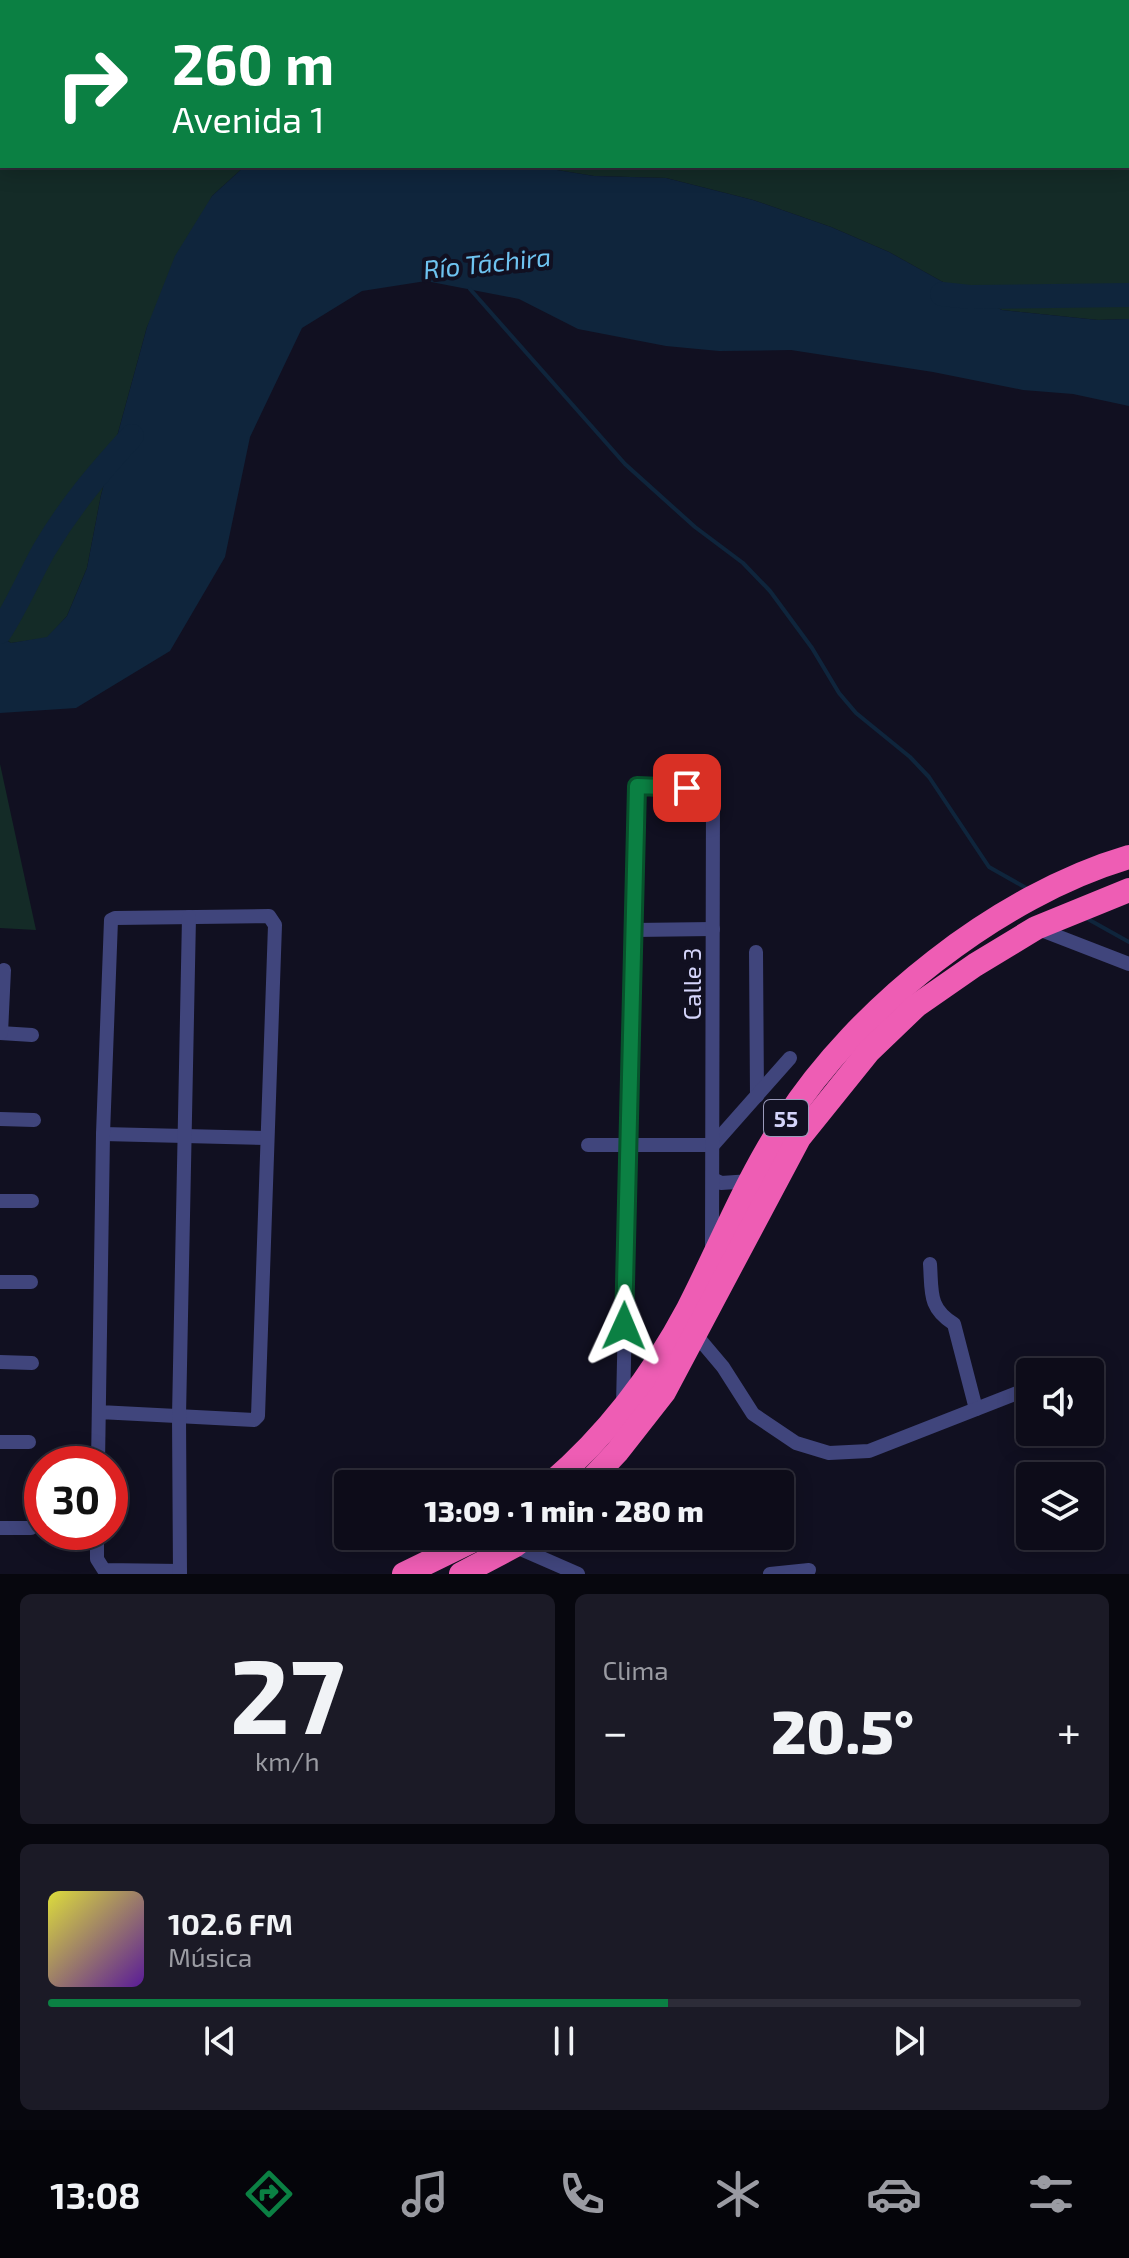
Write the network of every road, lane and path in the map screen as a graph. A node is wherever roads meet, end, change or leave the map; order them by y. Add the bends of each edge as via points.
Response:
1 (1129, 857) edge
2 (1129, 890) edge
3 (189, 917) junction
4 (1036, 928) junction
5 (713, 929) junction
6 (634, 930) junction
7 (756, 952) dead end
8 (1129, 964) edge
9 (4, 970) dead end
10 (1, 1033) edge
11 (32, 1035) dead end
12 (790, 1058) dead end
13 (757, 1096) junction
14 (0, 1119) edge
15 (34, 1120) dead end
16 (103, 1134) junction
17 (186, 1135) junction
18 (267, 1138) junction
19 (588, 1145) dead end
20 (627, 1145) junction
21 (713, 1145) junction
22 (713, 1179) junction
23 (751, 1181) junction
24 (0, 1201) edge
25 (32, 1201) dead end
26 (713, 1256) junction
27 (930, 1264) dead end
28 (0, 1282) edge
29 (31, 1282) dead end
30 (696, 1335) junction
31 (624, 1356) junction
32 (0, 1362) edge
33 (655, 1362) junction
34 (32, 1363) dead end
35 (1016, 1393) edge
36 (976, 1409) junction
37 (623, 1411) junction
38 (99, 1412) junction
39 (179, 1416) junction
40 (0, 1442) edge
41 (29, 1442) dead end
42 (98, 1446) edge
43 (566, 1470) edge
44 (600, 1470) edge
45 (0, 1528) edge
46 (24, 1528) edge
47 (97, 1550) edge
48 (453, 1550) edge
49 (505, 1550) edge
50 (537, 1550) edge
51 (809, 1570) dead end
52 (180, 1573) edge
53 (404, 1574) edge
54 (461, 1574) edge
55 (578, 1574) edge
56 (770, 1574) edge

1 - 23 highway, 55 via 1070,878 1023,903 912,979 824,1067
2 - 4 highway, 55
3 - 16 street via 111,920
3 - 17 street
3 - 18 street via 269,916 275,925
4 - 8 street
4 - 30 highway, 55 via 916,1006 838,1087 799,1138
5 - 6 street
5 - 6 street, Calle 3 via 713,789 637,786
5 - 21 street, Calle 3
6 - 20 street
7 - 13 street
9 - 10 street
10 - 11 street
12 - 13 street
13 - 21 street
14 - 15 street
16 - 17 street
16 - 38 street
17 - 18 street
17 - 39 street
18 - 39 street via 258,1416
19 - 20 street
20 - 21 street
20 - 31 street
21 - 22 street, Calle 3
22 - 23 street
22 - 26 street, Calle 3
23 - 26 highway, 55
24 - 25 street
26 - 33 highway, 55
27 - 36 street via 934,1307 954,1324
28 - 29 street
30 - 36 street via 753,1414 796,1443 829,1453 869,1451
30 - 44 highway, 55 via 664,1392
31 - 33 street
31 - 37 street
32 - 34 street
33 - 37 highway, 55
35 - 36 street
37 - 43 highway, 55
38 - 39 street
38 - 42 street
39 - 52 street
40 - 41 street
45 - 46 street
47 - 52 street via 104,1570
48 - 53 highway
49 - 54 highway
50 - 55 street
51 - 56 street

